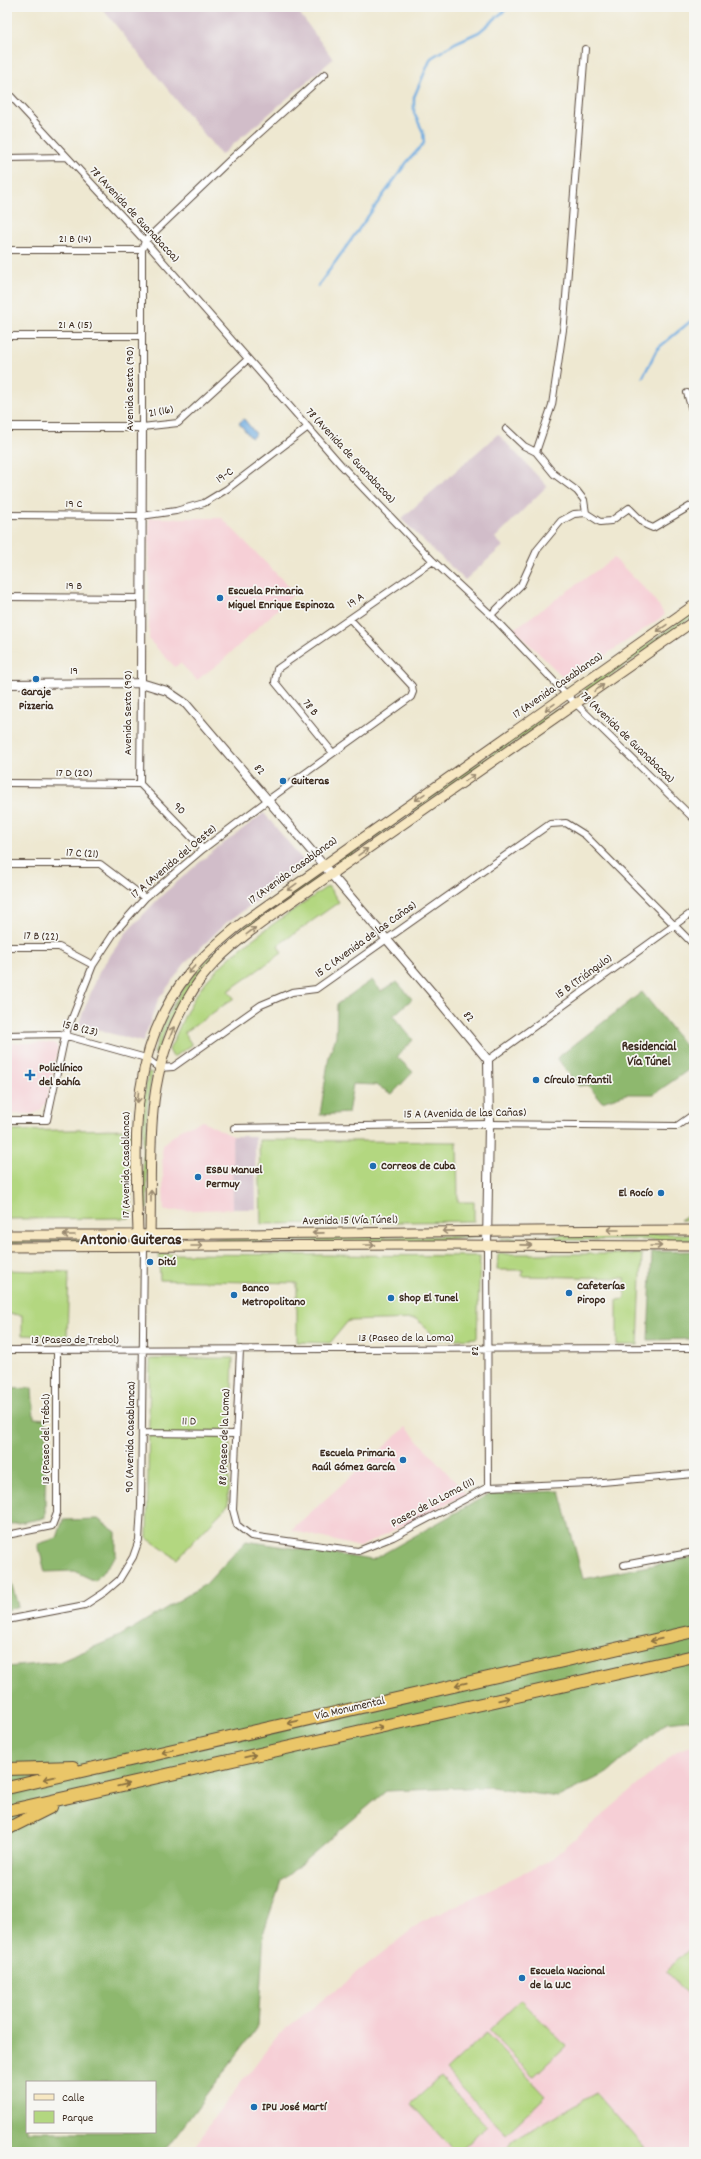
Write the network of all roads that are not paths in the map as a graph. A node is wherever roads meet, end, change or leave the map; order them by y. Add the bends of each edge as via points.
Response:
1 (585, 49) dead end
2 (325, 74) dead end
3 (7, 92) edge
4 (66, 157) junction
5 (7, 158) edge
6 (145, 241) junction
7 (7, 250) edge
8 (142, 250) junction
9 (7, 336) edge
10 (142, 336) junction
11 (248, 360) junction
12 (687, 393) dead end
13 (694, 416) edge
14 (7, 427) edge
15 (142, 427) junction
16 (308, 427) junction
17 (506, 429) dead end
18 (536, 452) junction
19 (694, 504) edge
20 (586, 513) junction
21 (7, 514) edge
22 (141, 516) junction
23 (433, 561) junction
24 (7, 597) edge
25 (141, 598) junction
26 (694, 606) edge
27 (491, 615) junction
28 (350, 619) junction
29 (694, 621) edge
30 (275, 675) joint
31 (141, 683) junction
32 (7, 684) edge
33 (567, 695) junction
34 (576, 704) junction
35 (333, 753) junction
36 (7, 783) edge
37 (140, 784) junction
38 (268, 800) junction
39 (694, 819) edge
40 (203, 849) junction
41 (7, 864) edge
42 (323, 864) junction
43 (331, 875) junction
44 (145, 898) junction
45 (694, 911) edge
46 (674, 925) junction
47 (386, 939) junction
48 (694, 945) edge
49 (7, 947) edge
50 (93, 965) junction
51 (7, 1035) edge
52 (65, 1036) junction
53 (146, 1058) junction
54 (488, 1060) junction
55 (159, 1068) junction
56 (694, 1114) edge
57 (7, 1120) edge
58 (489, 1124) junction
59 (234, 1128) dead end
60 (487, 1230) junction
61 (694, 1230) edge
62 (7, 1235) edge
63 (138, 1235) junction
64 (150, 1235) junction
65 (487, 1244) junction
66 (144, 1246) junction
67 (694, 1246) edge
68 (7, 1247) edge
69 (487, 1348) junction
70 (694, 1348) edge
71 (240, 1349) junction
72 (7, 1350) edge
73 (57, 1350) junction
74 (142, 1351) junction
75 (143, 1432) junction
76 (235, 1434) junction
77 (694, 1474) edge
78 (488, 1487) junction
79 (237, 1525) joint
80 (7, 1535) edge
81 (694, 1552) edge
82 (624, 1566) dead end
83 (7, 1620) edge
84 (694, 1631) edge
85 (694, 1656) edge
86 (114, 1763) junction
87 (7, 1769) edge
88 (7, 1788) edge
89 (85, 1793) junction
90 (7, 1811) edge
91 (7, 1829) edge

1 - 18 street via 564,323 552,406
2 - 6 street, Avenida Sexta (90) via 231,158
3 - 4 street, 78 (Avenida de Guanabacoa)
4 - 5 street
4 - 6 street, 78 (Avenida de Guanabacoa)
6 - 8 street, Avenida Sexta (90)
6 - 11 street, 78 (Avenida de Guanabacoa)
7 - 8 street, 21 B (14)
8 - 10 street, Avenida Sexta (90)
9 - 10 street, 21 A (15)
10 - 15 street, Avenida Sexta (90)
11 - 15 street, 21 (16) via 178,423
11 - 16 street, 78 (Avenida de Guanabacoa)
12 - 13 street
14 - 15 street, 21 (16)
15 - 22 street, Avenida Sexta (90)
16 - 22 street, 19-C via 227,489 204,503 176,511
16 - 23 street, 78 (Avenida de Guanabacoa)
17 - 18 street via 524,446
18 - 20 street via 554,474 577,491 584,500
19 - 20 street via 654,528 646,525 629,508 611,521 600,522
20 - 27 street via 574,514 561,521 537,550 521,585
21 - 22 street, 19 C
22 - 25 street, Avenida Sexta (90)
23 - 27 street, 78 (Avenida de Guanabacoa)
23 - 28 street, 19 A
24 - 25 street, 19 B
25 - 31 street, Avenida Sexta (90)
26 -> 33 main road, 17 (Avenida Casablanca)
27 - 33 street, 78 (Avenida de Guanabacoa)
28 - 30 street, 19 A via 277,669
28 - 35 street, 17 A (Avenida del Oeste) via 408,682 413,692
34 -> 29 main road, 17 (Avenida Casablanca)
30 - 35 street, 78 B via 275,682
31 - 32 street, 19
31 - 37 street, Avenida Sexta (90)
31 - 38 street, 82 via 167,691 186,704
33 - 34 street, 78 (Avenida de Guanabacoa)
33 -> 42 main road, 17 (Avenida Casablanca)
34 - 39 street, 78 (Avenida de Guanabacoa)
43 -> 34 main road, 17 (Avenida Casablanca)
35 - 38 street, 17 A (Avenida del Oeste)
36 - 37 street, 17 D (20)
37 - 40 street, 90
38 - 40 street, 17 A (Avenida del Oeste)
38 - 42 street, 82
40 - 44 street, 17 A (Avenida del Oeste)
41 - 44 street, 17 C (21) via 100,864
42 - 43 street, 82
42 -> 53 main road, 17 (Avenida Casablanca) via 213,946 189,973 164,1011
43 - 47 street, 82
55 -> 43 main road, 17 (Avenida Casablanca) via 174,1025 193,989 207,970 250,932
44 - 50 street, 17 A (Avenida del Oeste) via 114,933
45 - 46 street, 15 B (Triángulo)
46 - 47 street, 15 C (Avenida de las Cañas) via 585,836 566,823 550,824
46 - 48 street
46 - 54 street, 15 B (Triángulo)
47 - 54 street, 82
47 - 55 street, 15 C (Avenida de las Cañas) via 316,989 292,992 261,1005 178,1065
49 - 50 street, 17 B (22) via 59,947
50 - 52 street, 17 A (Avenida del Oeste)
51 - 52 street, 15 B (23)
52 - 53 street, 15 B (23)
52 - 57 street, 17 A (Avenida del Oeste) via 47,1120
53 - 55 street
53 -> 63 main road, 17 (Avenida Casablanca) via 138,1093
54 - 58 street, 82
64 -> 55 main road, 17 (Avenida Casablanca) via 152,1118
56 - 58 street, 15 A (Avenida de las Cañas) via 677,1126
58 - 59 street, 15 A (Avenida de las Cañas)
58 - 60 street, 82
61 -> 60 main road, Avenida 15 (Vía Túnel)
60 -> 64 main road, Avenida 15 (Vía Túnel)
60 - 65 street, 82
63 -> 62 main road, Avenida 15 (Vía Túnel)
63 - 64 main road, Avenida 15 (Vía Túnel)
63 - 66 main road, 17 (Avenida Casablanca)
64 - 66 main road, 17 (Avenida Casablanca)
66 -> 65 main road, Avenida 15 (Vía Túnel)
65 -> 67 main road, Avenida 15 (Vía Túnel)
65 - 69 street, 82
66 - 68 main road, Avenida 15 (Vía Túnel)
66 - 74 street, 90 (Avenida Casablanca)
69 - 70 street, 13 (Paseo de la Loma)
69 - 71 street, 13 (Paseo de la Loma)
69 - 78 street, 82
71 - 74 street, 13 (Paseo de la Loma)
71 - 76 street, 88 (Paseo de la Loma)
72 - 73 street, 13 (Paseo de Trebol)
73 - 74 street, 13 (Paseo de Trebol)
73 - 80 street, 13 (Paseo del Trébol) via 57,1508 52,1526
74 - 75 street, 90 (Avenida Casablanca)
75 - 76 street, 11 D
75 - 83 street, 90 (Avenida Casablanca) via 139,1540 119,1580 85,1606
76 - 79 street, 88 (Paseo de la Loma) via 233,1510
77 - 78 street, Paseo de la Loma (11) via 591,1483
78 - 79 street, Paseo de la Loma (11) via 393,1538 358,1551 251,1536
81 - 82 street
84 -> 86 highway, Vía Monumental
89 -> 85 highway, Vía Monumental
86 - 87 highway
86 -> 88 highway, Vía Monumental
89 - 90 highway, Vía Monumental
89 - 91 highway via 37,1812

